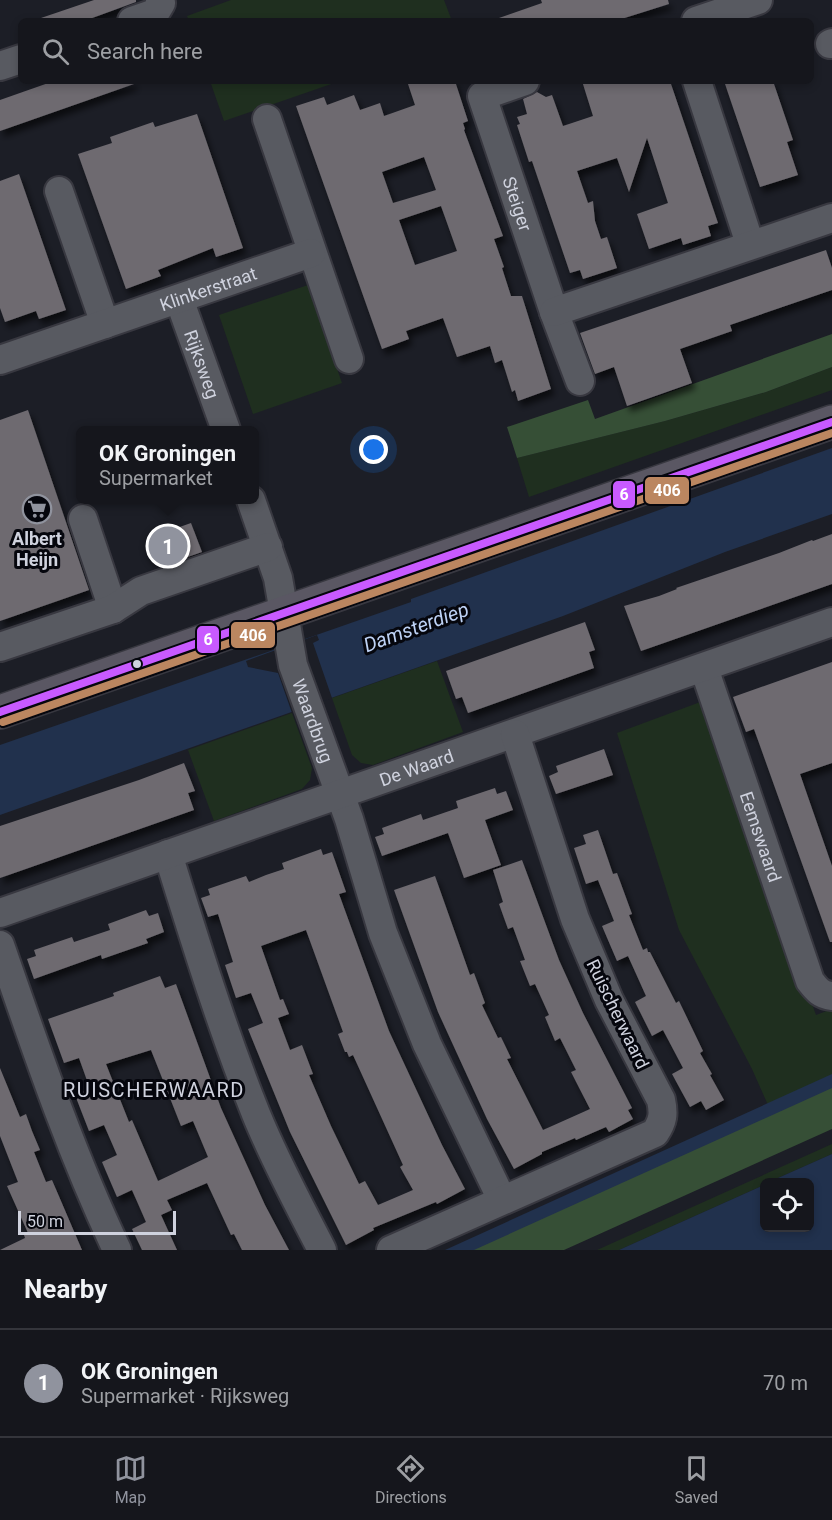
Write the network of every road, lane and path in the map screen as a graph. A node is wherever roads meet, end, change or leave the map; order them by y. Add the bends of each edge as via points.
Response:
1 (160, 0) edge
2 (758, 0) edge
3 (141, 18) edge
4 (705, 18) edge
5 (18, 60) edge
6 (0, 66) edge
7 (506, 84) edge
8 (698, 84) edge
9 (480, 88) edge
10 (267, 120) dead end
11 (59, 191) dead end
12 (832, 218) edge
13 (750, 244) junction
14 (311, 253) junction
15 (179, 299) junction
16 (554, 312) junction
17 (105, 324) junction
18 (349, 359) dead end
19 (0, 360) edge
20 (580, 381) dead end
21 (832, 422) edge
22 (225, 426) edge
23 (252, 504) edge
24 (83, 519) dead end
25 (268, 547) junction
26 (113, 609) junction
27 (284, 611) junction
28 (832, 622) edge
29 (0, 647) edge
30 (704, 668) junction
31 (0, 712) edge
32 (515, 734) junction
33 (339, 794) junction
34 (168, 854) junction
35 (0, 913) edge
36 (0, 945) edge
37 (832, 996) edge
38 (502, 1200) junction
39 (117, 1250) edge
40 (322, 1250) edge
41 (391, 1250) edge

1 - 3 street via 155,13
2 - 4 street
5 - 6 street
7 - 9 street, Steiger
8 - 13 street
9 - 16 street, Steiger
10 - 14 street
11 - 17 street
12 - 13 street
13 - 16 street
14 - 15 street, Klinkerstraat
14 - 18 street
15 - 17 street, Klinkerstraat
15 - 22 street, Rijksweg
16 - 20 street, Steiger
17 - 19 street, Klinkerstraat
21 - 27 main road
23 - 25 street
24 - 26 street
25 - 26 street via 141,591
25 - 27 street, Waardbrug
26 - 29 street
27 - 31 main road
27 - 33 street, Waardbrug via 293,665
28 - 30 street, De Waard
30 - 32 street, De Waard
30 - 37 street, Eemswaard via 810,981 817,990
32 - 33 street, De Waard
32 - 38 street, Ruischerwaard via 575,919 609,1000 664,1112 655,1133
33 - 34 street, De Waard
33 - 38 street via 383,933 427,1044
34 - 35 street, De Waard
34 - 40 street via 222,1027 256,1115
36 - 39 street via 61,1121
38 - 41 street, Ruischerwaard

